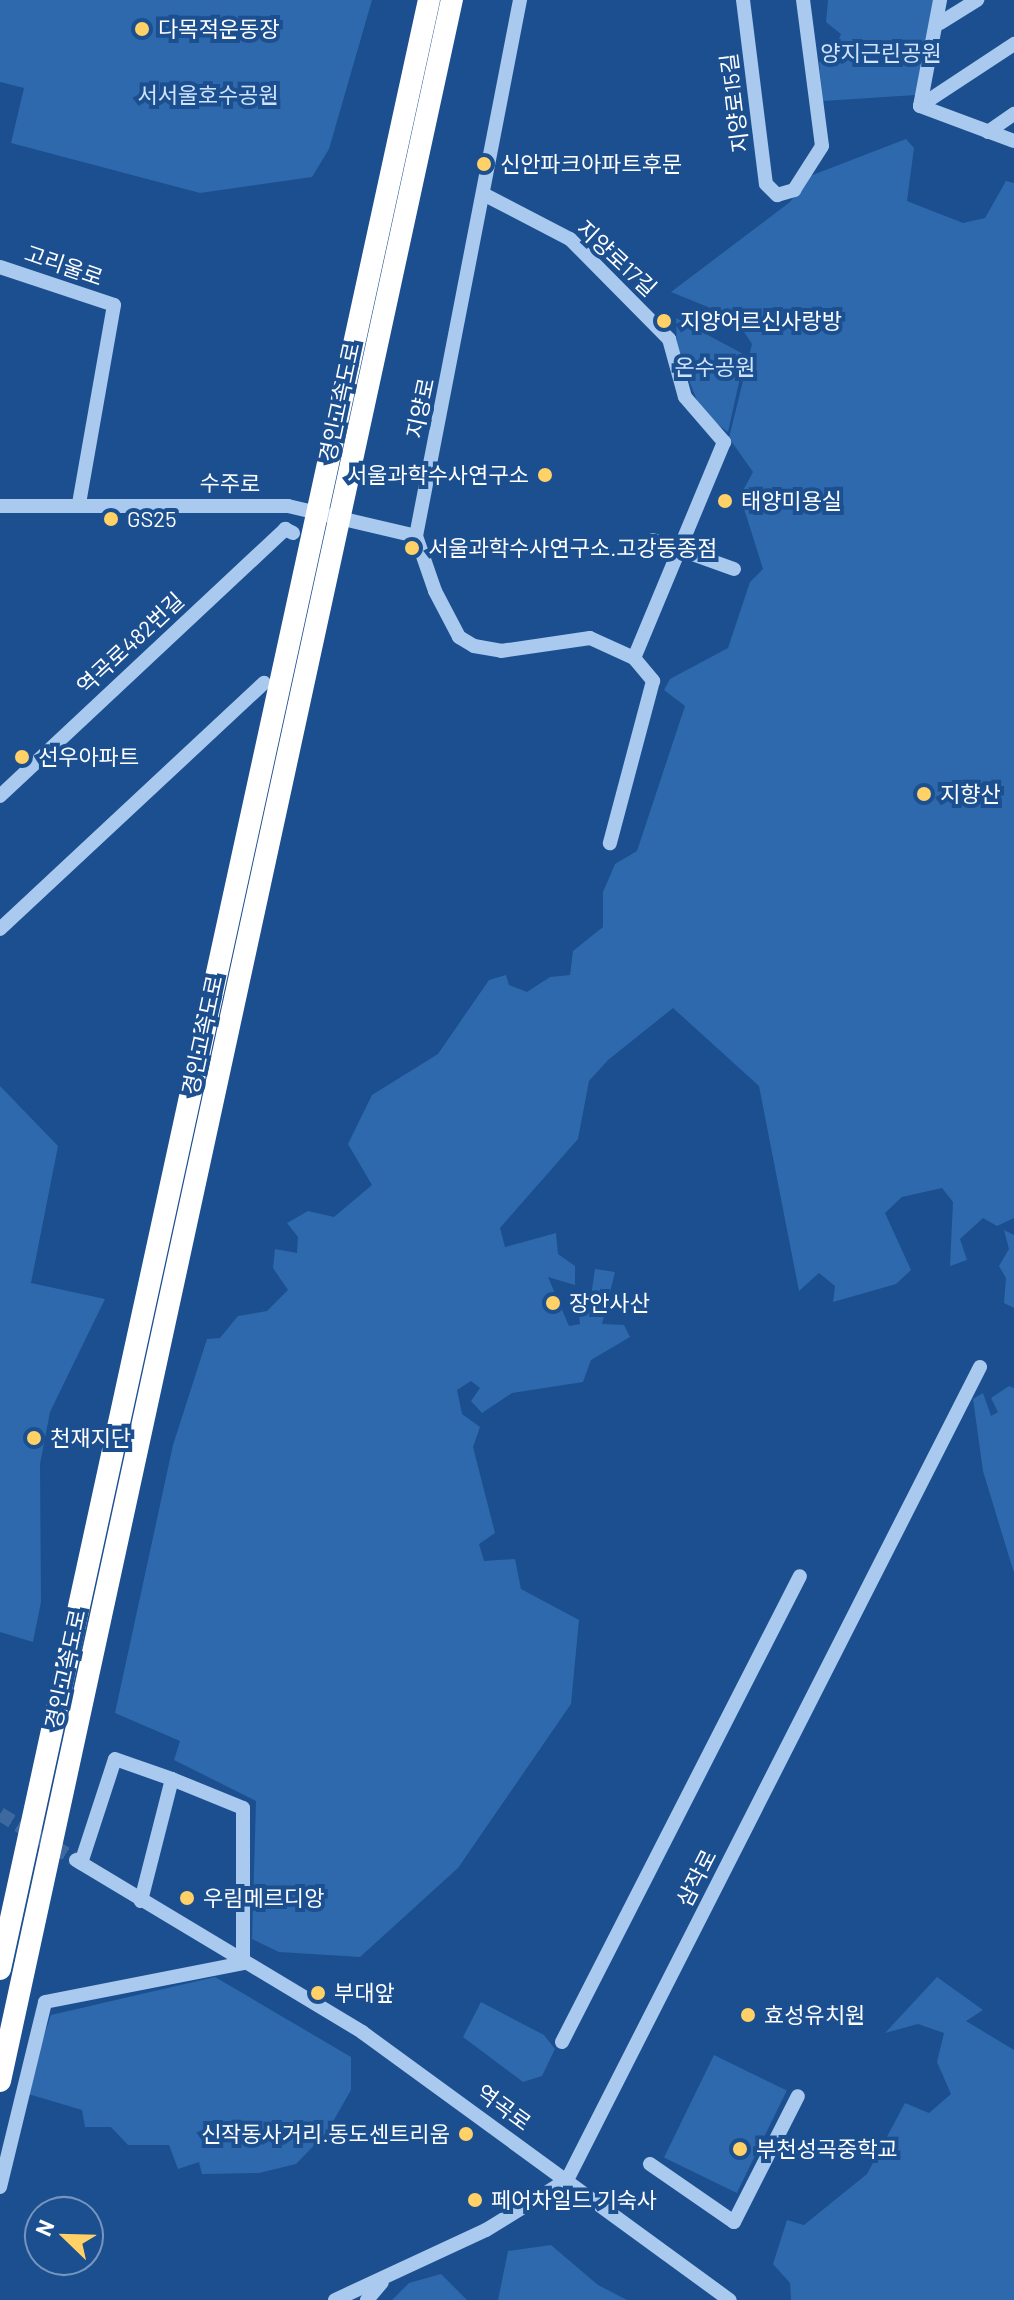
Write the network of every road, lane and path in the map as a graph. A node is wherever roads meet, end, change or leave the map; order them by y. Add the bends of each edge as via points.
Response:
1 (429, 0) edge
2 (452, 0) edge
3 (520, 0) edge
4 (743, 0) edge
5 (803, 0) edge
6 (940, 0) edge
7 (977, 0) edge
8 (940, 23) junction
9 (1014, 44) edge
10 (920, 106) junction
11 (1014, 114) edge
12 (988, 132) junction
13 (1014, 141) edge
14 (485, 195) junction
15 (0, 267) edge
16 (79, 504) junction
17 (0, 506) edge
18 (293, 533) dead end
19 (416, 536) junction
20 (653, 540) dead end
21 (682, 552) junction
22 (734, 569) dead end
23 (634, 658) junction
24 (264, 683) dead end
25 (0, 796) edge
26 (610, 843) dead end
27 (0, 929) edge
28 (980, 1367) dead end
29 (800, 1576) dead end
30 (172, 1779) junction
31 (141, 1901) junction
32 (243, 1963) junction
33 (0, 1969) edge
34 (562, 2042) dead end
35 (0, 2081) edge
36 (798, 2096) dead end
37 (650, 2164) dead end
38 (567, 2180) junction
39 (0, 2187) edge
40 (385, 2278) junction
41 (335, 2300) edge
42 (367, 2300) edge
43 (730, 2300) edge

1 - 33 highway, 경인고속도로
2 - 35 highway, 경인고속도로
3 - 14 street, 지양로
4 - 5 street, 지양로15길 via 766,184 777,195 794,190 822,146
6 - 8 street
7 - 8 street
8 - 10 street
9 - 10 street
10 - 12 street
11 - 12 street
12 - 13 street
14 - 19 street, 지양로
14 - 21 street, 지양로17길 via 570,239 669,339 685,397 725,452
15 - 16 street, 고리울로 via 114,305
16 - 17 street, 수주로
16 - 19 street, 수주로 via 293,507
18 - 25 street, 역곡로482번길 via 285,529
19 - 23 street via 441,603 459,637 474,646 501,651 590,638
20 - 21 street
21 - 22 street
21 - 23 street, 지양로17길
23 - 26 street via 653,681
24 - 27 street
28 - 38 street, 삼작로
29 - 34 street
30 - 31 street
30 - 31 street, 역곡로 via 115,1759 78,1862
30 - 32 street via 243,1808
31 - 32 street, 역곡로
32 - 38 street, 역곡로 via 362,2032
32 - 39 street via 69,1991 45,2002
36 - 37 street via 734,2222
38 - 40 street via 486,2230
38 - 43 street, 역곡로
40 - 41 street
40 - 42 street

